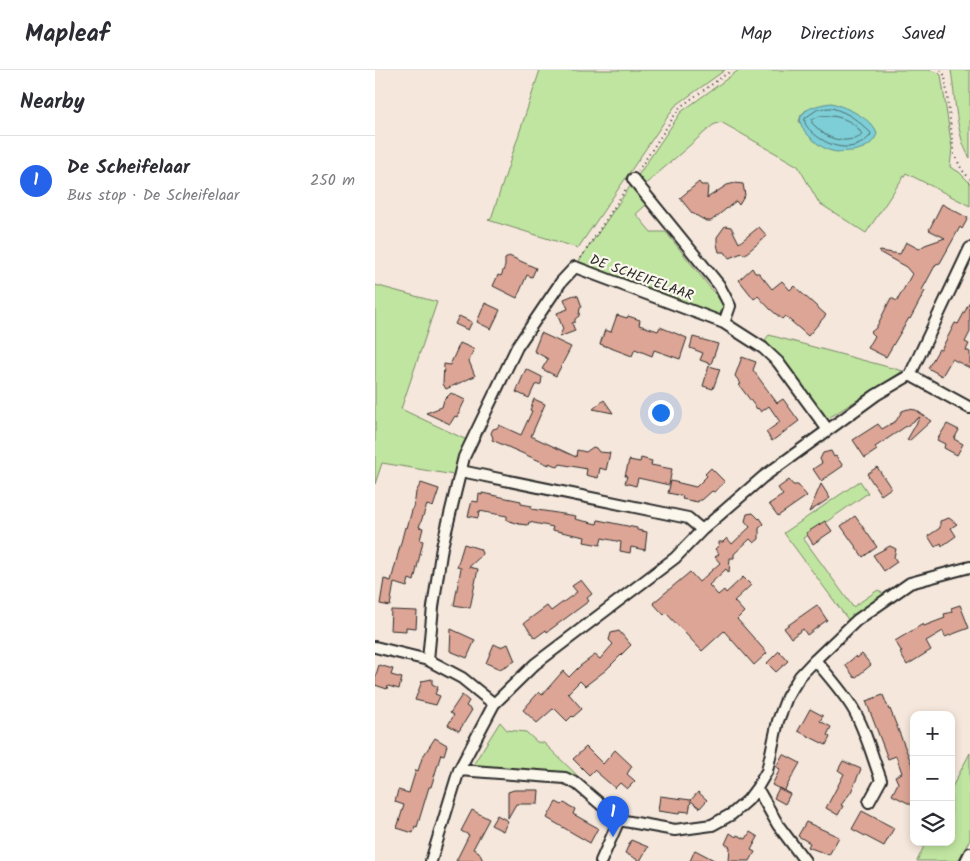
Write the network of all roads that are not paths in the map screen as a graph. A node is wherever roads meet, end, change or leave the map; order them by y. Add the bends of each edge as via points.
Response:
1 (633, 179) road end
2 (970, 248) edge
3 (724, 322) junction
4 (910, 375) junction
5 (970, 408) edge
6 (828, 430) junction
7 (461, 471) junction
8 (702, 530) junction
9 (970, 567) edge
10 (375, 647) edge
11 (428, 660) junction
12 (815, 660) junction
13 (494, 704) junction
14 (459, 770) junction
15 (757, 788) junction
16 (869, 802) dead end
17 (619, 820) junction
18 (970, 853) edge
19 (431, 861) edge
20 (601, 861) edge
21 (805, 861) edge
22 (966, 861) edge

1 - 3 street, DE SCHEIFELAAR via 719,285 730,306
2 - 4 street
3 - 6 street, DE SCHEIFELAAR via 778,362
3 - 7 street, DE SCHEIFELAAR via 575,267 561,282 517,347 464,457
4 - 5 street
4 - 6 street
6 - 8 street via 763,477
7 - 8 street via 688,518
7 - 11 street, DE SCHEIFELAAR via 442,546
8 - 13 street via 675,558 535,664
9 - 12 street via 910,583 857,620
10 - 11 street
11 - 13 street via 462,678
12 - 15 street via 787,697 767,771
12 - 16 street via 841,690 862,730 881,780
13 - 14 street
14 - 17 street via 565,778 577,784
14 - 19 street
15 - 17 street via 732,814 711,825 675,830
15 - 21 street via 778,825
17 - 20 street
18 - 22 street

